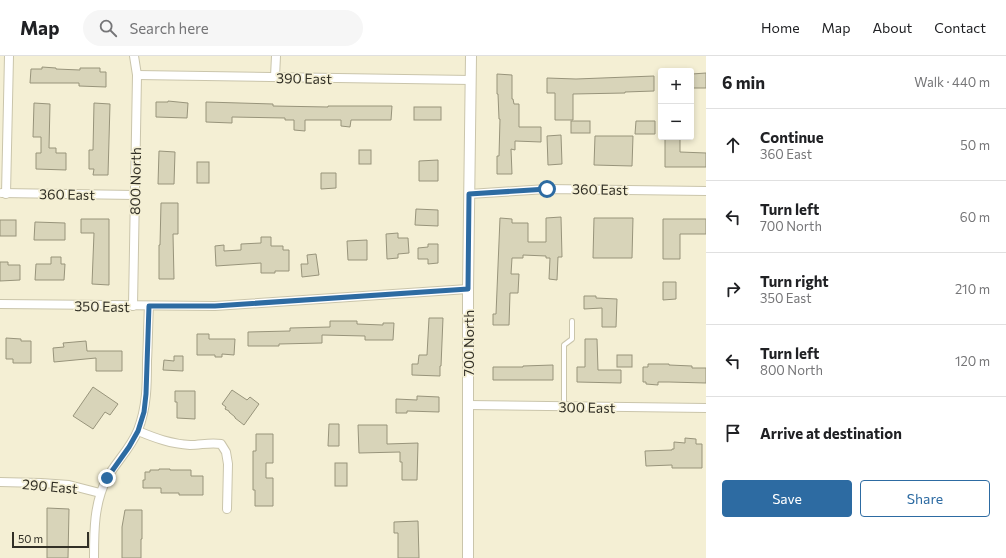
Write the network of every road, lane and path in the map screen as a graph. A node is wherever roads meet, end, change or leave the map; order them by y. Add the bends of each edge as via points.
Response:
1 (9, 56) edge
2 (134, 56) edge
3 (276, 56) edge
4 (471, 56) edge
5 (137, 76) junction
6 (275, 77) junction
7 (471, 80) junction
8 (706, 190) edge
9 (3, 194) edge
10 (469, 194) junction
11 (135, 195) junction
12 (468, 289) junction
13 (0, 304) edge
14 (133, 306) junction
15 (149, 306) junction
16 (572, 321) dead end
17 (468, 405) junction
18 (564, 406) junction
19 (706, 408) edge
20 (138, 431) junction
21 (0, 482) edge
22 (100, 493) junction
23 (227, 509) dead end
24 (94, 558) edge
25 (468, 558) edge

1 - 9 street
2 - 5 street, 800 North
3 - 6 street
4 - 7 street, 700 North
5 - 6 street, 390 East
5 - 11 street, 800 North
6 - 7 street, 390 East
7 - 10 street, 700 North
8 - 10 street, 360 East via 547,189
9 - 11 street, 360 East
10 - 12 street, 700 North
11 - 14 street, 800 North
12 - 15 street, 350 East via 215,306
12 - 17 street, 700 North
13 - 14 street, 350 East
14 - 15 street, 350 East
15 - 20 street via 146,394
16 - 18 lane via 572,339 564,345
17 - 18 street, 300 East
17 - 25 street, 700 North
18 - 19 street, 300 East
20 - 22 street
20 - 23 street via 167,442 192,445 213,442 221,444 226,452 228,464
21 - 22 street, 290 East via 68,485
22 - 24 street via 95,516

